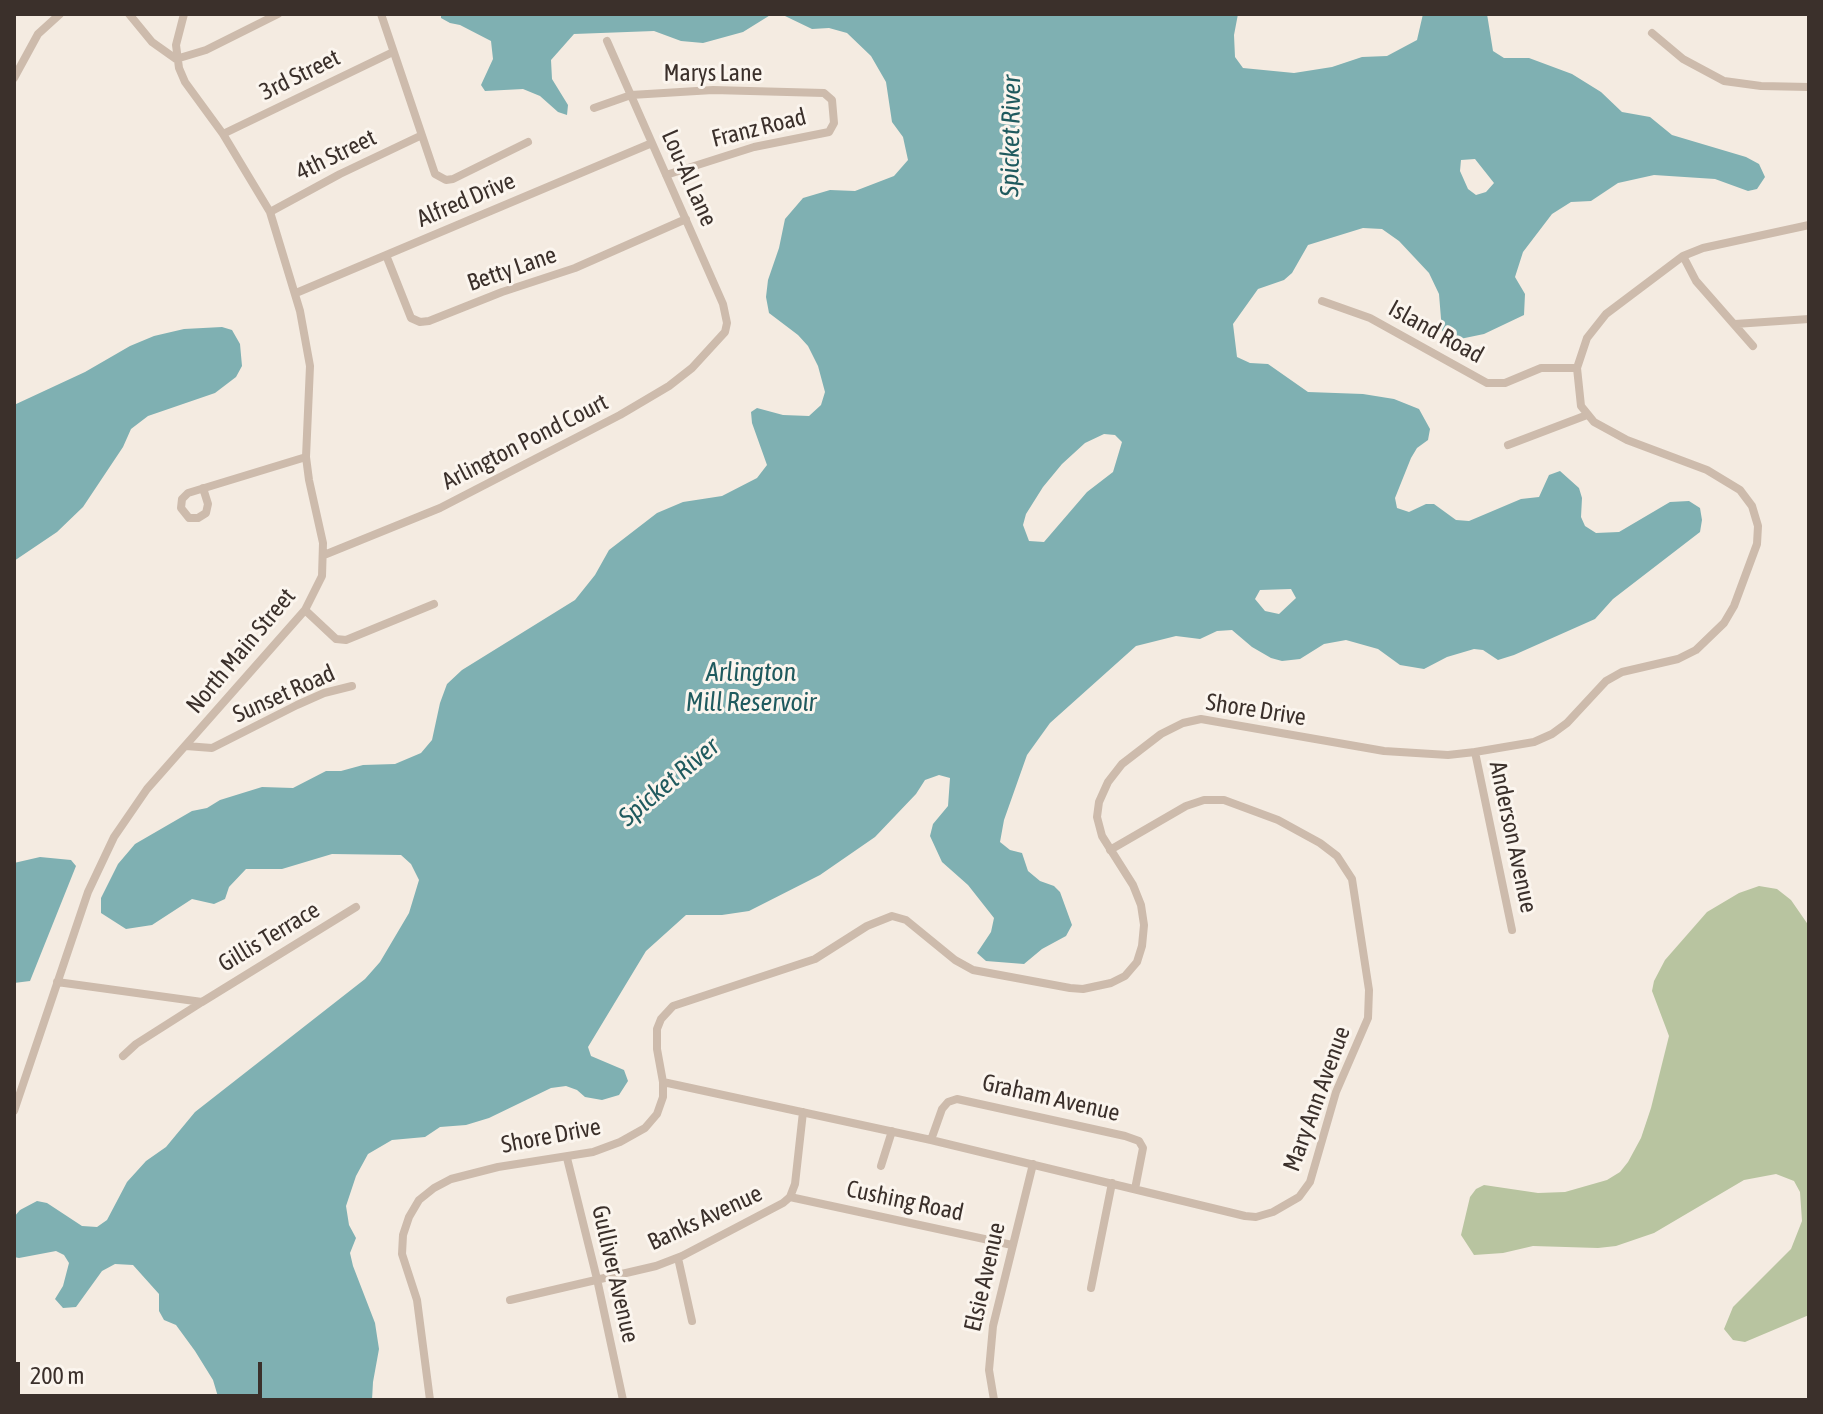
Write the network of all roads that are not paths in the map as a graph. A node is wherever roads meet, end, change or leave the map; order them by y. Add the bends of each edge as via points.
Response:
1 (60, 14) edge
2 (129, 14) edge
3 (184, 14) edge
4 (278, 14) edge
5 (381, 14) edge
6 (1652, 33) dead end
7 (607, 41) dead end
8 (393, 52) junction
9 (176, 59) junction
10 (14, 78) edge
11 (1809, 87) edge
12 (631, 95) junction
13 (832, 100) joint
14 (594, 108) dead end
15 (223, 134) junction
16 (420, 136) junction
17 (528, 142) dead end
18 (652, 143) junction
19 (666, 175) junction
20 (270, 212) junction
21 (686, 219) junction
22 (1809, 225) edge
23 (386, 255) junction
24 (1683, 256) junction
25 (296, 293) junction
26 (1322, 301) dead end
27 (1809, 319) edge
28 (1735, 324) junction
29 (725, 332) joint
30 (1753, 346) dead end
31 (1577, 368) junction
32 (1587, 415) junction
33 (1508, 445) dead end
34 (306, 457) junction
35 (203, 488) dead end
36 (324, 555) junction
37 (434, 604) dead end
38 (305, 610) junction
39 (352, 686) dead end
40 (186, 746) junction
41 (1475, 752) junction
42 (1110, 850) junction
43 (356, 907) dead end
44 (1512, 930) dead end
45 (57, 982) junction
46 (202, 1002) junction
47 (123, 1056) dead end
48 (663, 1082) junction
49 (14, 1111) edge
50 (803, 1112) junction
51 (892, 1131) junction
52 (931, 1140) junction
53 (567, 1158) junction
54 (1033, 1164) junction
55 (881, 1166) dead end
56 (1112, 1183) junction
57 (1135, 1189) junction
58 (790, 1197) junction
59 (1012, 1245) junction
60 (678, 1258) junction
61 (597, 1279) junction
62 (1091, 1288) dead end
63 (510, 1300) dead end
64 (692, 1321) dead end
65 (79, 1400) edge
66 (93, 1400) edge
67 (430, 1400) edge
68 (623, 1400) edge
69 (994, 1400) edge

1 - 10 street via 38,34
2 - 9 street via 152,42
3 - 9 street
4 - 9 street
5 - 8 street
6 - 11 street via 1683,59 1724,81
7 - 12 street, Lou-Al Lane
8 - 15 street, 3rd Street
8 - 16 street
9 - 15 street, North Main Street via 185,82
12 - 13 street, Marys Lane via 713,90 824,93
12 - 14 street, Marys Lane
12 - 18 street, Lou-Al Lane
13 - 19 street, Franz Road via 834,123 829,132 754,147
15 - 20 street, North Main Street
16 - 17 street via 432,170 446,180
16 - 20 street, 4th Street
18 - 19 street, Lou-Al Lane
18 - 23 street, Alfred Drive
19 - 21 street, Lou-Al Lane
20 - 25 street, North Main Street
21 - 23 street, Betty Lane via 575,268 429,321 411,318
21 - 29 street, Lou-Al Lane via 723,304
22 - 24 street
23 - 25 street, Alfred Drive
24 - 28 street via 1696,281
24 - 31 street via 1606,314 1587,338
25 - 34 street, North Main Street via 310,366
26 - 31 street, Island Road via 1370,318 1487,383 1505,383 1541,368
27 - 28 street
28 - 30 street
29 - 36 street, Arlington Pond Court via 692,368 645,401 440,508
31 - 32 street
32 - 33 street
32 - 41 street, Shore Drive via 1610,432 1707,470 1740,490 1752,506 1757,544 1734,606 1696,650 1606,681 1552,734
34 - 35 street
34 - 36 street, North Main Street
36 - 38 street, North Main Street via 322,576
37 - 38 street via 346,640 336,639
38 - 40 street, North Main Street
39 - 40 street, Sunset Road via 297,705 212,748
40 - 45 street, North Main Street via 114,837 88,892
41 - 42 street, Shore Drive via 1384,751 1192,720 1144,746 1108,782 1097,817
41 - 44 street, Anderson Avenue
42 - 48 street, Shore Drive via 1137,895 1144,925 1137,962 1120,979 1070,988 973,970 906,920 885,917 815,959 673,1006 657,1029
42 - 57 street, Mary Ann Avenue via 1167,815 1204,800 1238,804 1292,827 1337,856 1352,879 1369,999 1366,1025 1336,1092 1314,1173 1299,1197 1256,1217
43 - 46 street, Gillis Terrace
45 - 46 street, Gillis Terrace
45 - 49 street, North Main Street
46 - 47 street, Gillis Terrace
48 - 50 street, Mary Ann Avenue
48 - 53 street, Shore Drive via 657,1114 645,1128 620,1142
50 - 51 street, Mary Ann Avenue
50 - 58 street, Banks Avenue
51 - 52 street, Mary Ann Avenue
51 - 55 street
52 - 54 street, Mary Ann Avenue
52 - 57 street, Graham Avenue via 940,1112 950,1100 962,1099 1139,1141 1143,1154
53 - 61 street, Gulliver Avenue
53 - 67 street, Shore Drive via 451,1179 419,1200 409,1217 402,1254 417,1300
54 - 56 street, Mary Ann Avenue
54 - 59 street, Elsie Avenue
56 - 57 street, Mary Ann Avenue
56 - 62 street
58 - 59 street, Cushing Road
58 - 60 street, Banks Avenue
59 - 69 street, Elsie Avenue via 990,1349
60 - 61 street, Banks Avenue
60 - 64 street
61 - 63 street, Banks Avenue
61 - 68 street, Gulliver Avenue
65 - 66 street

